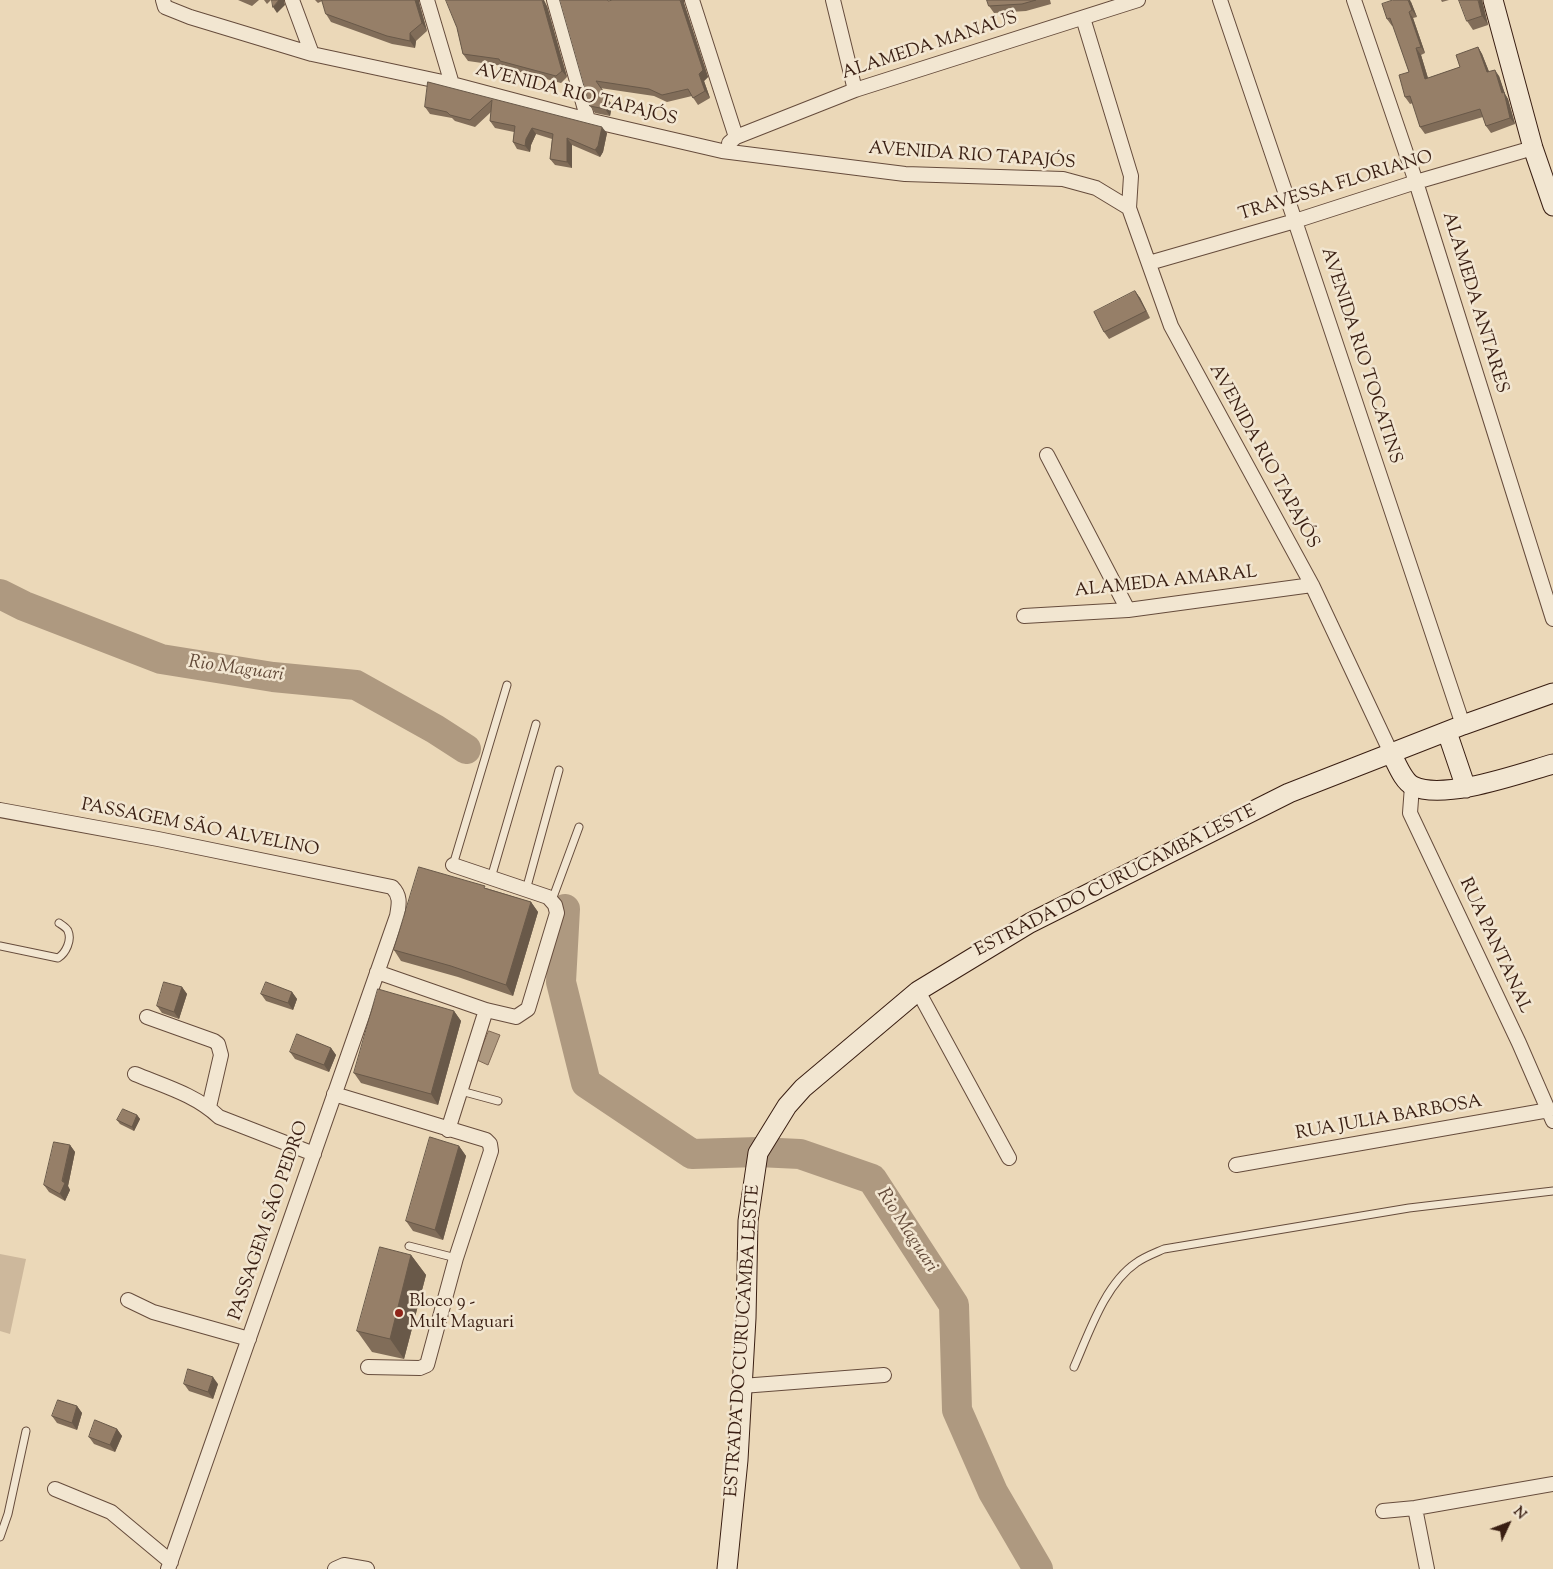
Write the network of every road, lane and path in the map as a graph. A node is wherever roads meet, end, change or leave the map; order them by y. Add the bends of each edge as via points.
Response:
1 (163, 0) edge
2 (292, 0) edge
3 (427, 0) edge
4 (554, 0) edge
5 (692, 0) edge
6 (833, 0) edge
7 (1138, 0) edge
8 (1220, 0) edge
9 (1354, 0) edge
10 (1493, 0) edge
11 (1083, 18) junction
12 (312, 54) junction
13 (452, 84) junction
14 (855, 90) junction
15 (588, 120) junction
16 (736, 137) junction
17 (1533, 148) junction
18 (722, 150) junction
19 (1416, 182) junction
20 (1553, 206) edge
21 (1129, 208) junction
22 (1295, 221) junction
23 (1149, 263) junction
24 (1047, 455) dead end
25 (1312, 585) junction
26 (1128, 610) junction
27 (1024, 616) dead end
28 (1553, 619) edge
29 (507, 685) dead end
30 (1553, 693) edge
31 (536, 724) dead end
32 (1455, 729) junction
33 (1392, 754) junction
34 (1553, 764) edge
35 (559, 770) dead end
36 (1412, 786) junction
37 (1466, 788) junction
38 (0, 810) edge
39 (579, 827) dead end
40 (453, 865) joint
41 (491, 878) junction
42 (392, 887) joint
43 (526, 890) junction
44 (552, 900) junction
45 (59, 923) dead end
46 (0, 946) edge
47 (377, 972) junction
48 (918, 991) junction
49 (486, 1010) junction
50 (147, 1018) dead end
51 (135, 1074) dead end
52 (461, 1091) junction
53 (334, 1094) junction
54 (498, 1101) dead end
55 (209, 1108) junction
56 (1551, 1115) edge
57 (448, 1130) junction
58 (314, 1154) junction
59 (1009, 1158) dead end
60 (1236, 1166) dead end
61 (1553, 1191) edge
62 (409, 1246) dead end
63 (456, 1258) junction
64 (128, 1300) dead end
65 (249, 1340) junction
66 (368, 1367) dead end
67 (1074, 1367) dead end
68 (884, 1375) dead end
69 (742, 1386) junction
70 (26, 1431) dead end
71 (1553, 1484) edge
72 (55, 1489) dead end
73 (1415, 1508) junction
74 (1383, 1511) dead end
75 (0, 1537) edge
76 (170, 1566) edge
77 (335, 1569) edge
78 (368, 1569) edge
79 (727, 1569) edge
80 (1427, 1569) edge

1 - 12 street, AVENIDA RIO TAPAJÓS via 165,7 190,17
2 - 12 street
3 - 13 street
4 - 15 street
5 - 16 street
6 - 14 street
7 - 11 street, ALAMEDA MANAUS
8 - 22 street, AVENIDA RIO TOCATINS
9 - 19 street, ALAMEDA ANTARES
10 - 17 main road
11 - 14 street, ALAMEDA MANAUS
11 - 21 street via 1130,176
12 - 13 street, AVENIDA RIO TAPAJÓS
13 - 15 street, AVENIDA RIO TAPAJÓS
14 - 16 street, ALAMEDA MANAUS
15 - 18 street, AVENIDA RIO TAPAJÓS
16 - 18 street
17 - 19 street, TRAVESSA FLORIANO
17 - 20 main road
18 - 21 street, AVENIDA RIO TAPAJÓS via 905,174 1063,179 1096,188
19 - 22 street, TRAVESSA FLORIANO
19 - 28 street, ALAMEDA ANTARES
21 - 23 street, AVENIDA RIO TAPAJÓS
22 - 23 street, TRAVESSA FLORIANO
22 - 32 street, AVENIDA RIO TOCATINS
23 - 25 street, AVENIDA RIO TAPAJÓS via 1182,348
24 - 26 street
25 - 26 street, ALAMEDA AMARAL
25 - 33 street, AVENIDA RIO TAPAJÓS
26 - 27 street, ALAMEDA AMARAL
29 - 40 lane
30 - 32 main road, ESTRADA DO CURUCAMBA LESTE
31 - 41 lane
32 - 33 main road, ESTRADA DO CURUCAMBA LESTE
32 - 37 main road
33 - 36 main road
33 - 48 main road, ESTRADA DO CURUCAMBA LESTE via 1289,793 1030,923
34 - 37 main road
35 - 43 lane
36 - 37 main road via 1430,790
36 - 56 street, RUA PANTANAL via 1410,813
38 - 42 street, PASSAGEM SÃO ALVELINO
39 - 44 lane
40 - 41 street
41 - 43 street
42 - 47 street, PASSAGEM SÃO PEDRO via 400,902 398,916
43 - 44 street
44 - 49 street via 557,913 528,1009 516,1016
45 - 46 lane via 69,935 66,949 58,958
47 - 49 street
47 - 53 street, PASSAGEM SÃO PEDRO
48 - 59 street
48 - 69 main road, ESTRADA DO CURUCAMBA LESTE via 803,1088 787,1106 761,1148 748,1221
49 - 52 street
50 - 55 street via 218,1044 221,1055
51 - 55 street via 196,1099
52 - 54 lane
52 - 57 street
53 - 57 street
53 - 58 street, PASSAGEM SÃO PEDRO
55 - 58 street via 219,1117
56 - 60 street, RUA JULIA BARBOSA
57 - 63 street via 486,1140 491,1151
58 - 65 street, PASSAGEM SÃO PEDRO
61 - 67 lane via 1409,1208 1164,1249 1136,1263 1115,1284
62 - 63 lane
63 - 66 street via 428,1365 420,1368
64 - 65 street via 153,1312
65 - 76 street, PASSAGEM SÃO PEDRO
68 - 69 street
69 - 79 main road, ESTRADA DO CURUCAMBA LESTE
70 - 75 lane
71 - 73 street
72 - 76 street via 111,1512
73 - 74 street
73 - 80 street
77 - 78 street via 344,1565

